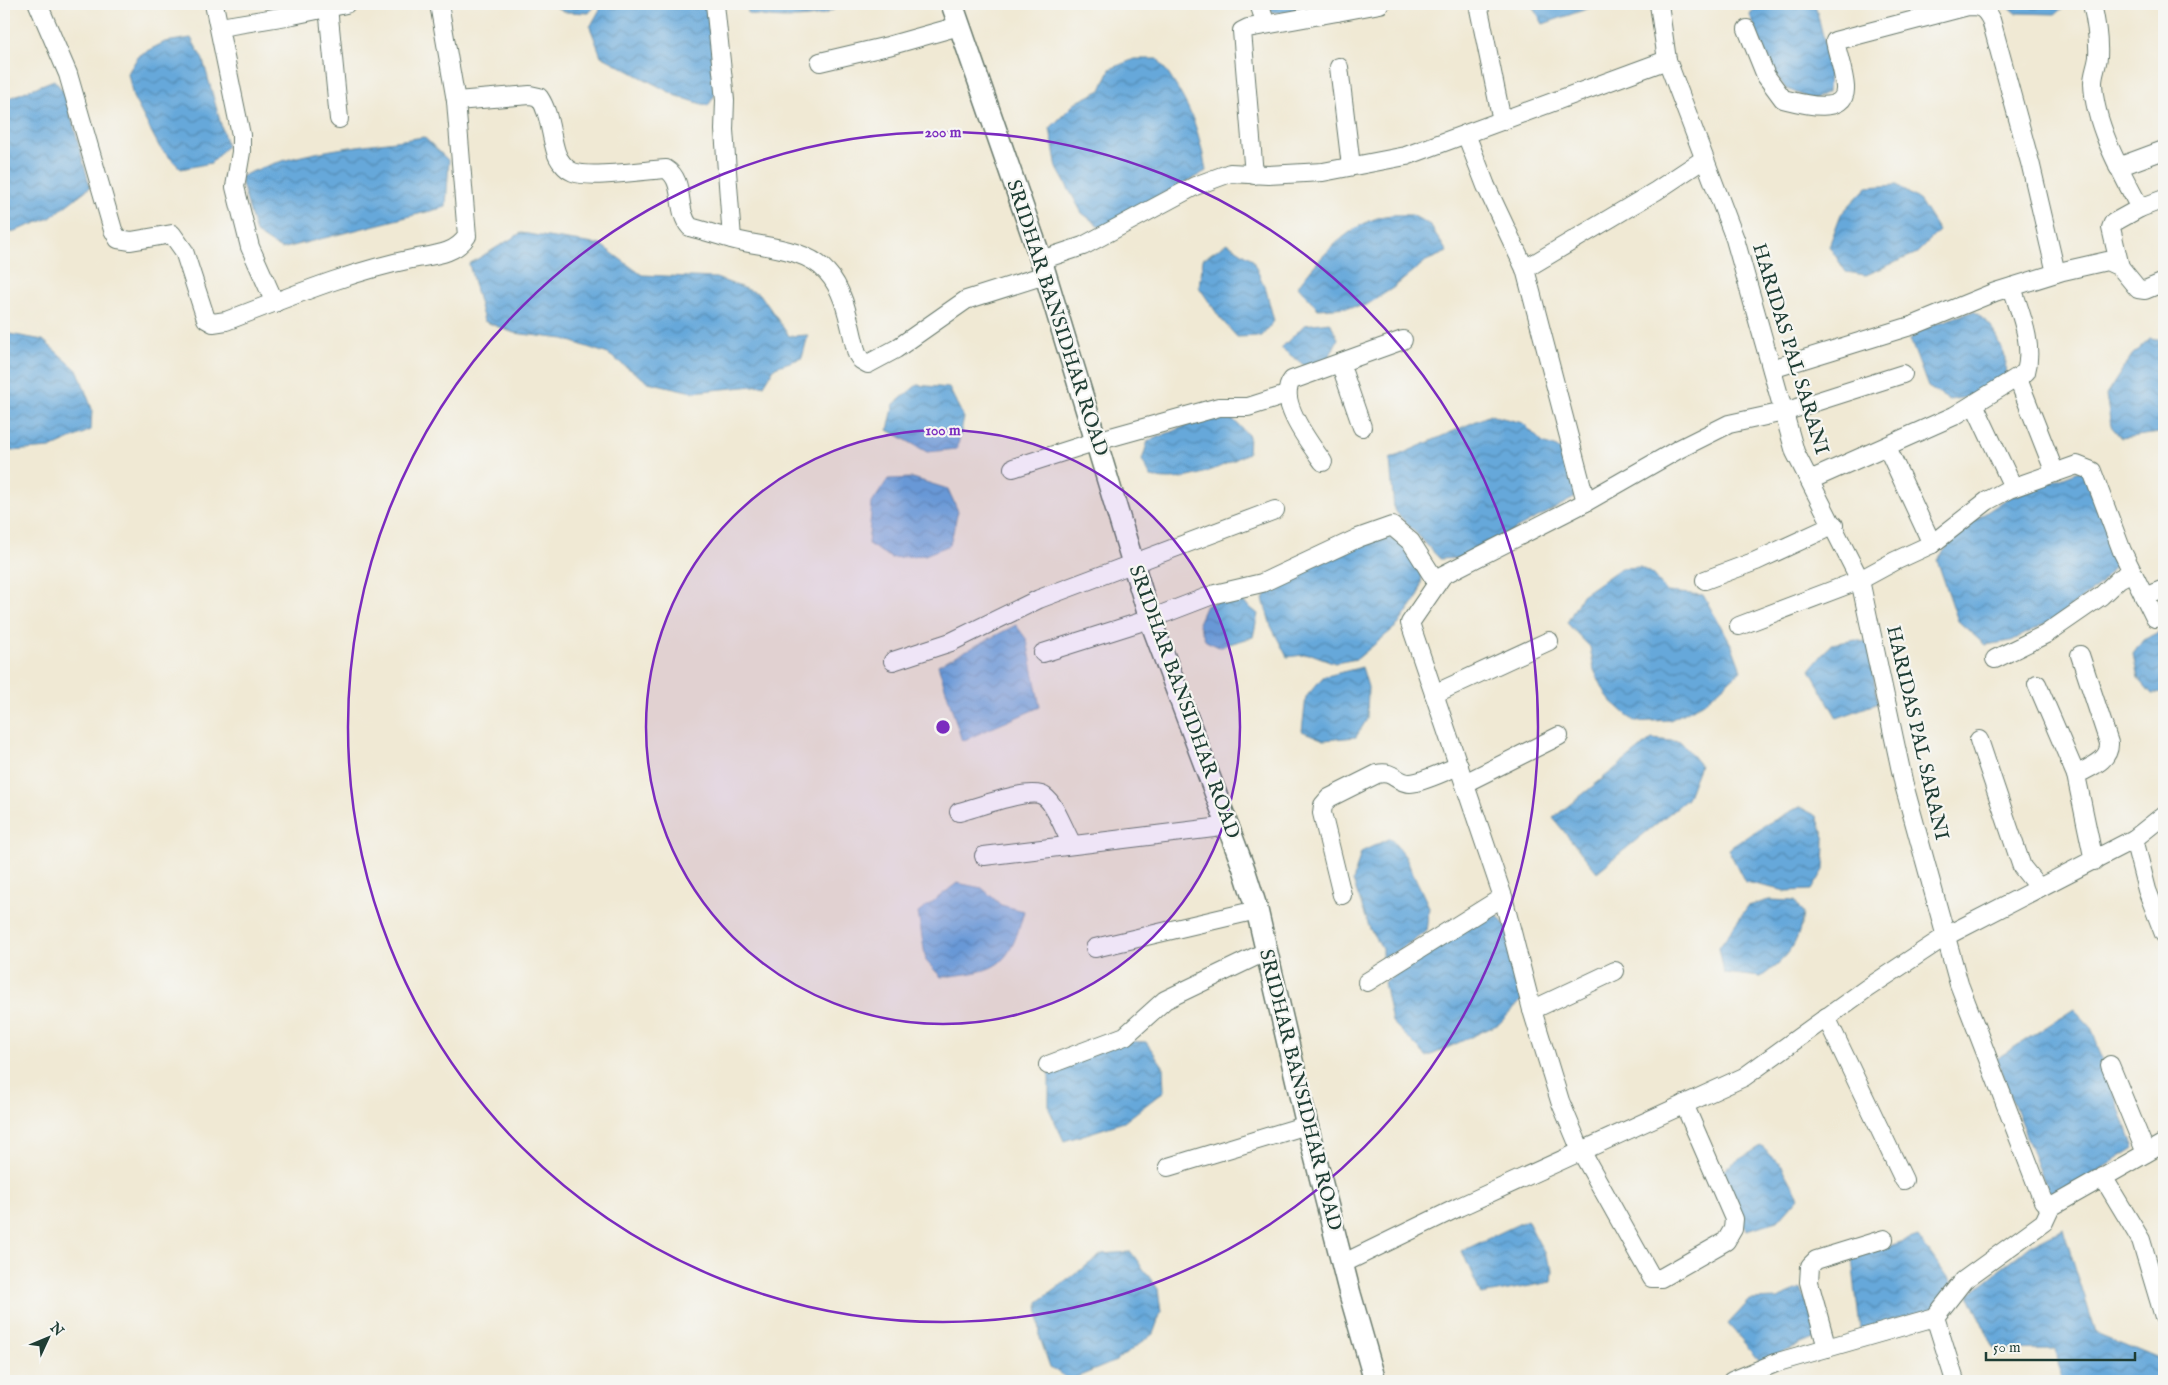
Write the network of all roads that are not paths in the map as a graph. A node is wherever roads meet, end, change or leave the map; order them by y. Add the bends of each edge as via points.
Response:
1 (38, 4) edge
2 (214, 4) edge
3 (346, 4) edge
4 (439, 4) edge
5 (715, 4) edge
6 (952, 4) edge
7 (1259, 4) edge
8 (1380, 4) edge
9 (1478, 4) edge
10 (1659, 4) edge
11 (2092, 4) edge
12 (320, 7) edge
13 (1338, 8) edge
14 (264, 12) edge
15 (1266, 24) junction
16 (959, 26) junction
17 (220, 27) junction
18 (1747, 29) dead end
19 (1667, 60) junction
20 (820, 62) dead end
21 (1338, 67) dead end
22 (456, 101) junction
23 (339, 119) dead end
24 (1502, 121) junction
25 (1466, 134) junction
26 (2164, 150) edge
27 (1704, 159) junction
28 (1351, 166) junction
29 (2118, 167) junction
30 (1254, 175) junction
31 (2164, 199) edge
32 (2140, 208) junction
33 (732, 239) junction
34 (2120, 267) junction
35 (1043, 268) junction
36 (1524, 269) junction
37 (2056, 273) junction
38 (2164, 282) edge
39 (2012, 287) junction
40 (275, 303) junction
41 (1403, 340) dead end
42 (1340, 363) junction
43 (1772, 369) junction
44 (1903, 374) dead end
45 (2018, 379) junction
46 (1286, 396) junction
47 (1974, 404) junction
48 (1784, 412) junction
49 (1362, 427) dead end
50 (1097, 441) junction
51 (1887, 447) junction
52 (1322, 462) dead end
53 (1013, 468) dead end
54 (2055, 473) junction
55 (1810, 480) junction
56 (2013, 487) junction
57 (1586, 502) junction
58 (1275, 510) dead end
59 (1834, 526) junction
60 (1932, 544) junction
61 (1133, 565) junction
62 (2132, 572) junction
63 (1705, 580) dead end
64 (1860, 580) junction
65 (1437, 583) junction
66 (2164, 590) edge
67 (2144, 597) junction
68 (2155, 618) dead end
69 (1150, 619) junction
70 (1739, 626) dead end
71 (1549, 640) dead end
72 (1043, 653) dead end
73 (2080, 655) dead end
74 (1995, 660) dead end
75 (893, 661) dead end
76 (2037, 684) dead end
77 (1434, 694) junction
78 (1559, 736) dead end
79 (1979, 740) dead end
80 (1459, 766) junction
81 (2076, 776) junction
82 (1465, 783) junction
83 (959, 812) dead end
84 (2164, 815) edge
85 (1230, 826) junction
86 (2134, 840) junction
87 (1072, 844) junction
88 (984, 856) dead end
89 (2094, 861) junction
90 (2039, 888) junction
91 (1342, 894) dead end
92 (1503, 897) junction
93 (1257, 910) junction
94 (2164, 934) edge
95 (1946, 936) junction
96 (1095, 948) dead end
97 (1267, 951) junction
98 (1615, 970) dead end
99 (1367, 982) dead end
100 (1532, 1010) junction
101 (1826, 1017) junction
102 (1048, 1065) dead end
103 (2110, 1065) dead end
104 (1684, 1104) junction
105 (1307, 1125) junction
106 (2164, 1143) edge
107 (1581, 1151) junction
108 (2146, 1153) junction
109 (1168, 1167) dead end
110 (2103, 1178) junction
111 (1904, 1180) dead end
112 (2051, 1207) junction
113 (1884, 1239) dead end
114 (1344, 1263) junction
115 (1935, 1317) junction
116 (2164, 1318) edge
117 (1827, 1348) junction
118 (1375, 1381) edge
119 (1732, 1381) edge
120 (1955, 1381) edge

1 - 40 street via 68,74 118,239 131,241 172,234 184,251 206,319 213,323
2 - 17 street
3 - 12 street
4 - 22 street
5 - 33 street via 725,100 724,130
6 - 16 street, SRIDHAR BANSIDHAR ROAD
7 - 15 street
8 - 13 street
9 - 24 street
10 - 19 street, HARIDAS PAL SARANI
11 - 29 street via 2098,58 2093,82 2098,112
12 - 14 street
12 - 23 street
13 - 15 street
14 - 17 street
15 - 30 street via 1242,31 1241,40
16 - 20 street
16 - 35 street, SRIDHAR BANSIDHAR ROAD
17 - 40 street via 241,135 242,152 235,187 250,247
18 - 37 street via 1766,76 1783,99 1812,106 1835,104 1843,97 1845,88 1835,41 1968,6 1980,6 1986,10 2031,166
19 - 24 street
19 - 27 street, HARIDAS PAL SARANI
21 - 28 street
22 - 33 street via 540,97 556,154 572,172 666,169 676,180 690,227
22 - 40 street via 466,236 462,243 446,252 373,267
24 - 25 street
25 - 28 street via 1406,156
25 - 36 street
26 - 29 street
27 - 36 street
27 - 43 street, HARIDAS PAL SARANI via 1735,239
28 - 30 street via 1323,172
29 - 32 street
30 - 35 street via 1230,174 1195,186
31 - 32 street
32 - 34 street via 2118,218 2111,228
33 - 35 street via 794,253 816,262 828,272 842,300 857,354 868,364 896,349 966,300
34 - 37 street via 2108,261
34 - 38 street via 2138,289 2145,290
35 - 50 street, SRIDHAR BANSIDHAR ROAD
36 - 57 street
37 - 39 street
39 - 43 street via 1914,325
39 - 45 street via 2026,336 2029,362 2026,372
41 - 42 street
42 - 46 street via 1292,380
42 - 49 street
43 - 48 street, HARIDAS PAL SARANI
44 - 48 street
45 - 47 street
45 - 54 street
46 - 50 street via 1248,407 1219,407
46 - 52 street via 1303,433
47 - 51 street
47 - 56 street
48 - 55 street, HARIDAS PAL SARANI via 1795,452
48 - 57 street via 1730,424
50 - 53 street
50 - 61 street, SRIDHAR BANSIDHAR ROAD
51 - 55 street
51 - 60 street
54 - 56 street
54 - 62 street via 2077,465 2092,471
55 - 59 street, HARIDAS PAL SARANI
56 - 60 street via 1986,501
57 - 65 street via 1443,575
58 - 61 street
59 - 63 street
59 - 64 street, HARIDAS PAL SARANI
60 - 64 street
61 - 69 street, SRIDHAR BANSIDHAR ROAD
61 - 75 street via 1040,599 950,642
62 - 67 street
62 - 74 street via 2046,634
64 - 70 street
64 - 95 street, HARIDAS PAL SARANI via 1904,785
65 - 69 street via 1411,542 1392,526 1358,538 1262,583 1215,594
65 - 77 street via 1410,623
66 - 67 street
67 - 68 street
69 - 72 street
69 - 85 street, SRIDHAR BANSIDHAR ROAD
71 - 77 street
73 - 81 street via 2109,742 2109,752
76 - 81 street
77 - 80 street
78 - 82 street
79 - 90 street via 2022,867
80 - 82 street
80 - 91 street via 1411,784 1384,772 1329,798 1322,813
81 - 89 street
82 - 92 street
83 - 87 street via 1039,792 1047,798
84 - 86 street
85 - 87 street
85 - 93 street, SRIDHAR BANSIDHAR ROAD
86 - 89 street
86 - 94 street via 2147,890
87 - 88 street
89 - 90 street
90 - 95 street
92 - 99 street
92 - 100 street
93 - 96 street
93 - 97 street, SRIDHAR BANSIDHAR ROAD
95 - 101 street
95 - 112 street, HARIDAS PAL SARANI via 1959,984 2036,1183 2043,1201
97 - 102 street via 1165,1000 1131,1033
97 - 105 street, SRIDHAR BANSIDHAR ROAD
98 - 100 street
100 - 107 street via 1560,1101
101 - 104 street via 1744,1076
101 - 111 street
103 - 108 street
104 - 107 street
104 - 107 street via 1734,1219 1726,1241 1661,1278 1652,1278 1645,1268
105 - 109 street
105 - 114 street, SRIDHAR BANSIDHAR ROAD
106 - 108 street
107 - 114 street
108 - 110 street
110 - 112 street
110 - 116 street via 2141,1240
112 - 115 street via 2044,1222 1964,1280
113 - 117 street via 1816,1260 1810,1266 1810,1282
114 - 118 street, SRIDHAR BANSIDHAR ROAD
115 - 117 street
115 - 120 street
117 - 119 street via 1778,1362

